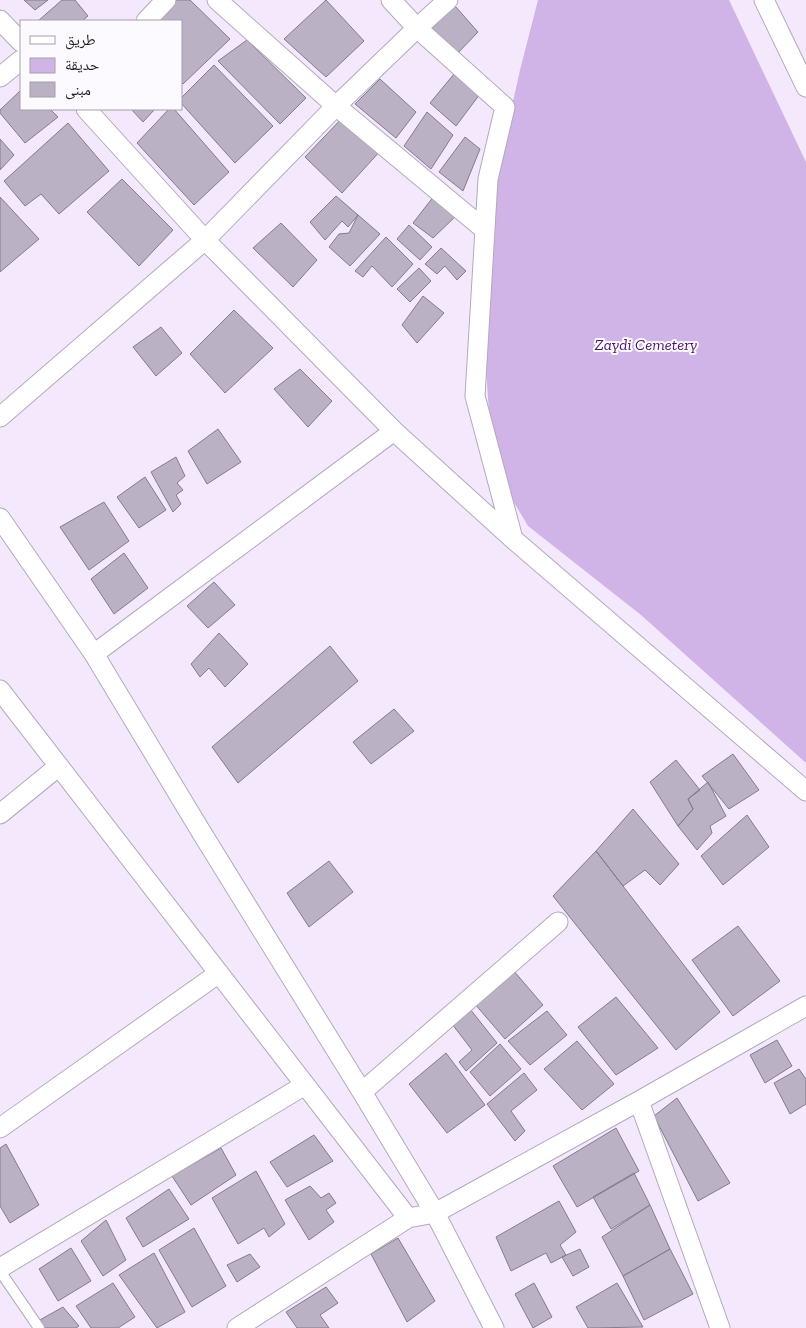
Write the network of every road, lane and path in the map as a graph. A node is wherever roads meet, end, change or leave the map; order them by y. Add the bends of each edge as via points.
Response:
1 (166, 0) edge
2 (217, 0) edge
3 (391, 0) edge
4 (448, 0) edge
5 (764, 0) edge
6 (0, 20) edge
7 (147, 20) edge
8 (417, 28) junction
9 (20, 41) edge
10 (20, 61) edge
11 (0, 77) edge
12 (806, 87) edge
13 (336, 106) junction
14 (87, 110) edge
15 (485, 230) junction
16 (205, 240) junction
17 (0, 417) edge
18 (394, 432) junction
19 (0, 518) edge
20 (513, 539) junction
21 (94, 654) junction
22 (0, 690) edge
23 (59, 766) junction
24 (806, 791) edge
25 (0, 814) edge
26 (558, 922) dead end
27 (218, 973) junction
28 (806, 1006) edge
29 (305, 1085) junction
30 (362, 1092) junction
31 (639, 1101) junction
32 (0, 1128) edge
33 (435, 1213) junction
34 (408, 1218) junction
35 (0, 1270) edge
36 (39, 1328) edge
37 (237, 1328) edge
38 (494, 1328) edge
39 (720, 1328) edge

1 - 7 street
2 - 13 street
3 - 8 street
4 - 8 street
5 - 12 street
6 - 9 street
8 - 13 street
8 - 15 street via 506,106 488,179
10 - 11 street
13 - 15 street
13 - 16 street
14 - 16 street
15 - 20 street via 475,396
16 - 17 street
16 - 18 street
18 - 20 street
18 - 21 street
19 - 21 street
20 - 24 street
21 - 30 street
22 - 23 street
23 - 25 street
23 - 27 street
26 - 30 street
27 - 29 street
27 - 32 street
28 - 31 street
29 - 34 street
29 - 35 street
30 - 33 street
31 - 33 street
31 - 39 street
33 - 34 street
33 - 38 street
34 - 37 street
35 - 36 lane

